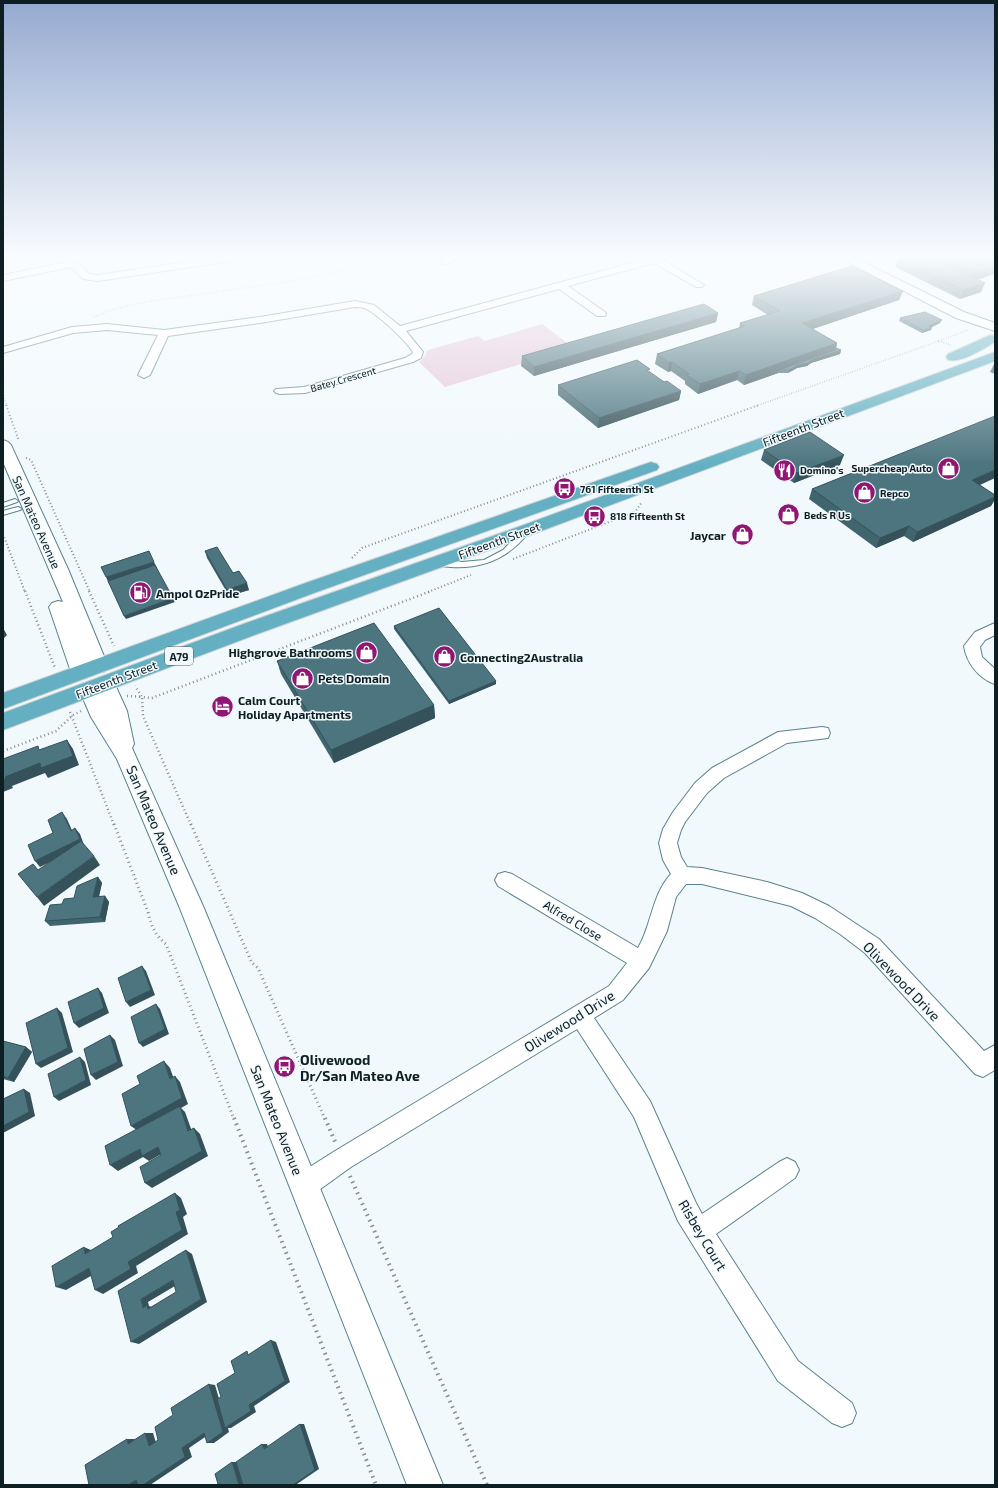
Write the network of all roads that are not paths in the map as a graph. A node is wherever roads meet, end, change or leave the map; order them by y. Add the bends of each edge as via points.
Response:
1 (212, 326) edge
2 (394, 326) edge
3 (411, 326) edge
4 (978, 326) edge
5 (398, 330) junction
6 (164, 333) junction
7 (993, 336) edge
8 (3, 350) edge
9 (995, 356) edge
10 (144, 375) dead end
11 (280, 391) dead end
12 (829, 401) dead end
13 (741, 434) dead end
14 (756, 444) junction
15 (12, 445) edge
16 (668, 461) dead end
17 (3, 472) edge
18 (10, 507) edge
19 (312, 597) junction
20 (995, 628) edge
21 (90, 674) junction
22 (995, 678) edge
23 (3, 701) edge
24 (3, 722) edge
25 (822, 733) dead end
26 (682, 875) junction
27 (505, 880) dead end
28 (642, 961) junction
29 (580, 1015) junction
30 (995, 1056) edge
31 (788, 1170) dead end
32 (303, 1186) junction
33 (700, 1231) junction
34 (842, 1413) dead end
35 (425, 1485) edge

1 - 6 street, Batey Crescent
2 - 5 street, Batey Crescent
3 - 5 street
4 - 7 street
5 - 11 street, Batey Crescent via 416,347 417,356 305,390
6 - 8 street, Batey Crescent via 92,328 58,333
6 - 10 street
7 - 12 highway, Fifteenth Street via 966,352
9 - 14 highway, Fifteenth Street / A79
13 - 14 highway
14 - 19 highway, Fifteenth Street / A79 via 437,563
15 - 21 street, San Mateo Avenue via 59,569
16 - 19 highway, Fifteenth Street / A79
17 - 18 street, San Mateo Avenue
18 - 21 street, San Mateo Avenue
19 - 21 highway, Fifteenth Street / A79
20 - 22 street via 980,636 972,646 974,658
21 - 23 highway, Fifteenth Street / A79 via 56,674
21 - 24 highway, Fifteenth Street / A79
21 - 32 street, San Mateo Avenue via 101,717 126,756 191,906
25 - 26 street via 784,737 718,773 701,788 679,817 668,843 672,860
26 - 28 street, Olivewood Drive via 664,898 657,930
26 - 30 street, Olivewood Drive via 702,876 767,891 794,899 822,912 872,946 983,1066
27 - 28 street, Alfred Close
28 - 29 street, Olivewood Drive via 616,993
29 - 32 street, Olivewood Drive
29 - 33 street, Risbey Court via 642,1109 687,1212
31 - 33 street
32 - 35 street, San Mateo Avenue
33 - 34 street, Risbey Court via 788,1371

